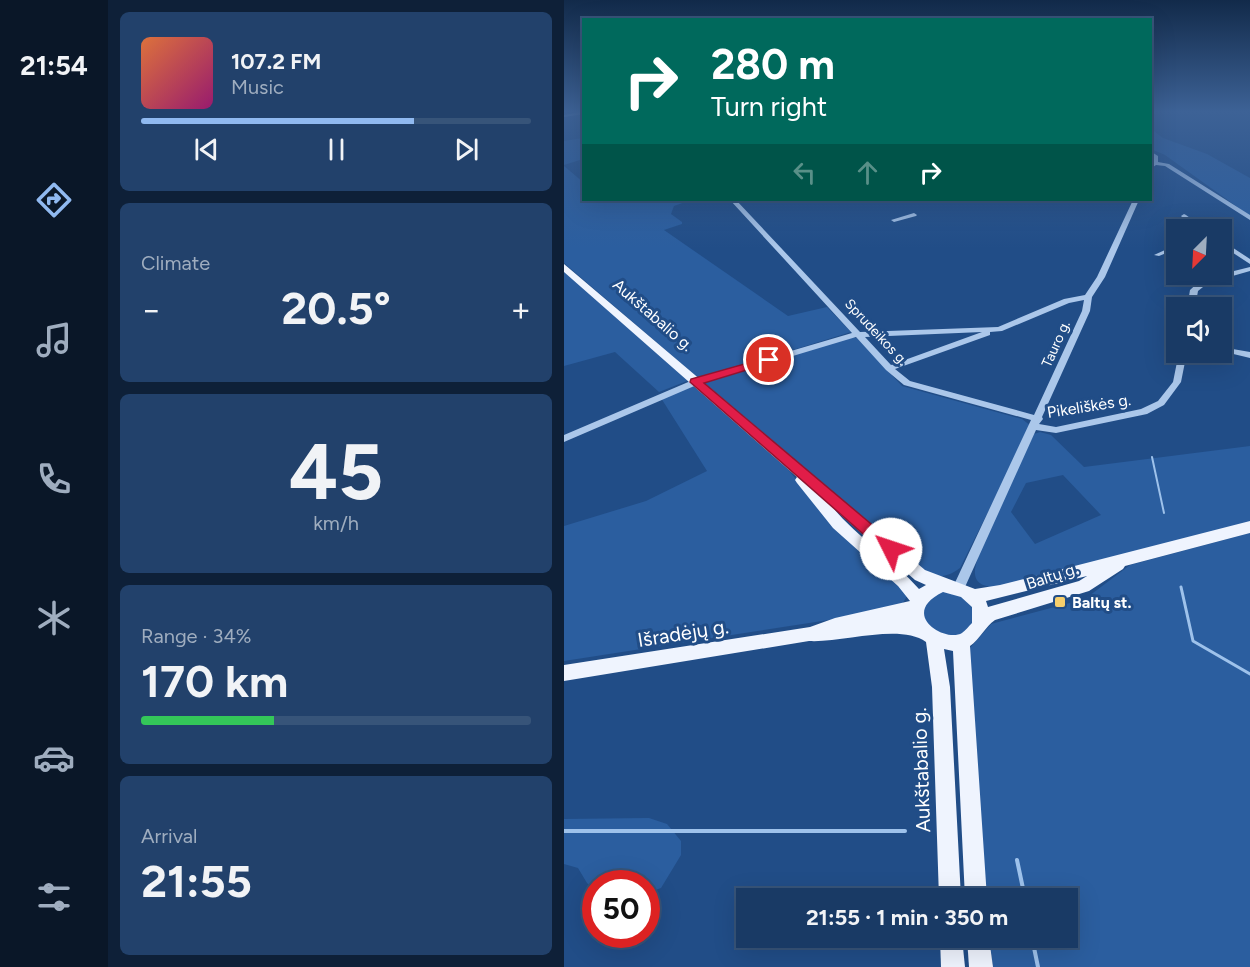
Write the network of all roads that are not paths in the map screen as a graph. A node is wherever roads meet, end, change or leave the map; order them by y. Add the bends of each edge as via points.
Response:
1 (1155, 165) edge
2 (734, 201) edge
3 (1136, 201) edge
4 (914, 215) dead end
5 (1184, 216) dead end
6 (1250, 218) edge
7 (1188, 219) edge
8 (894, 220) dead end
9 (1232, 250) edge
10 (1166, 251) edge
11 (1157, 255) dead end
12 (1250, 262) edge
13 (564, 267) edge
14 (1250, 269) edge
15 (1088, 297) junction
16 (1193, 297) edge
17 (999, 329) junction
18 (860, 335) junction
19 (1232, 351) edge
20 (1250, 355) edge
21 (1181, 363) edge
22 (890, 368) junction
23 (696, 382) junction
24 (1036, 423) junction
25 (564, 439) edge
26 (795, 468) junction
27 (1250, 526) edge
28 (1130, 558) junction
29 (942, 585) junction
30 (959, 587) junction
31 (974, 596) junction
32 (917, 604) junction
33 (981, 620) junction
34 (809, 634) junction
35 (927, 634) junction
36 (961, 641) junction
37 (564, 672) edge
38 (950, 888) edge
39 (975, 888) edge
40 (952, 948) edge
41 (979, 948) edge
42 (953, 967) edge
43 (981, 967) edge

1 - 6 street via 1167,165
2 - 18 street, Sprudeikos g.
3 - 15 street, Tauro g.
4 - 8 street
5 - 7 street
9 - 12 street
10 - 11 street
13 - 23 main road, Aukštabalio g.
14 - 16 street via 1205,281 1194,290
15 - 17 street via 1067,301
15 - 24 street, Tauro g. via 1086,311
17 - 18 street
17 - 22 street
18 - 22 street, Sprudeikos g.
18 - 23 street
19 - 20 street
21 - 24 street, Pikeliškės g. via 1177,382 1161,403 1144,412 1056,430
22 - 24 street, Sprudeikos g. via 907,383
23 - 25 street
23 - 26 main road, Aukštabalio g.
24 - 30 street, Tauro g.
26 - 29 main road, Aukštabalio g. via 920,575
26 - 32 main road, Aukštabalio g. via 838,524 903,581
27 - 28 main road, Baltų g.
28 - 31 main road, Baltų g.
28 - 33 main road, Baltų g. via 1083,586
29 - 30 main road
29 - 32 main road via 932,588
30 - 31 main road
31 - 33 main road
32 - 34 main road, Išradėjų g.
32 - 35 main road via 916,622
33 - 36 main road via 971,636
34 - 35 main road, Išradėjų g. via 833,635 906,625
34 - 37 main road, Išradėjų g.
35 - 36 main road via 943,642
35 - 38 main road, Aukštabalio g. via 940,662
36 - 39 main road
40 - 42 main road
41 - 43 main road

